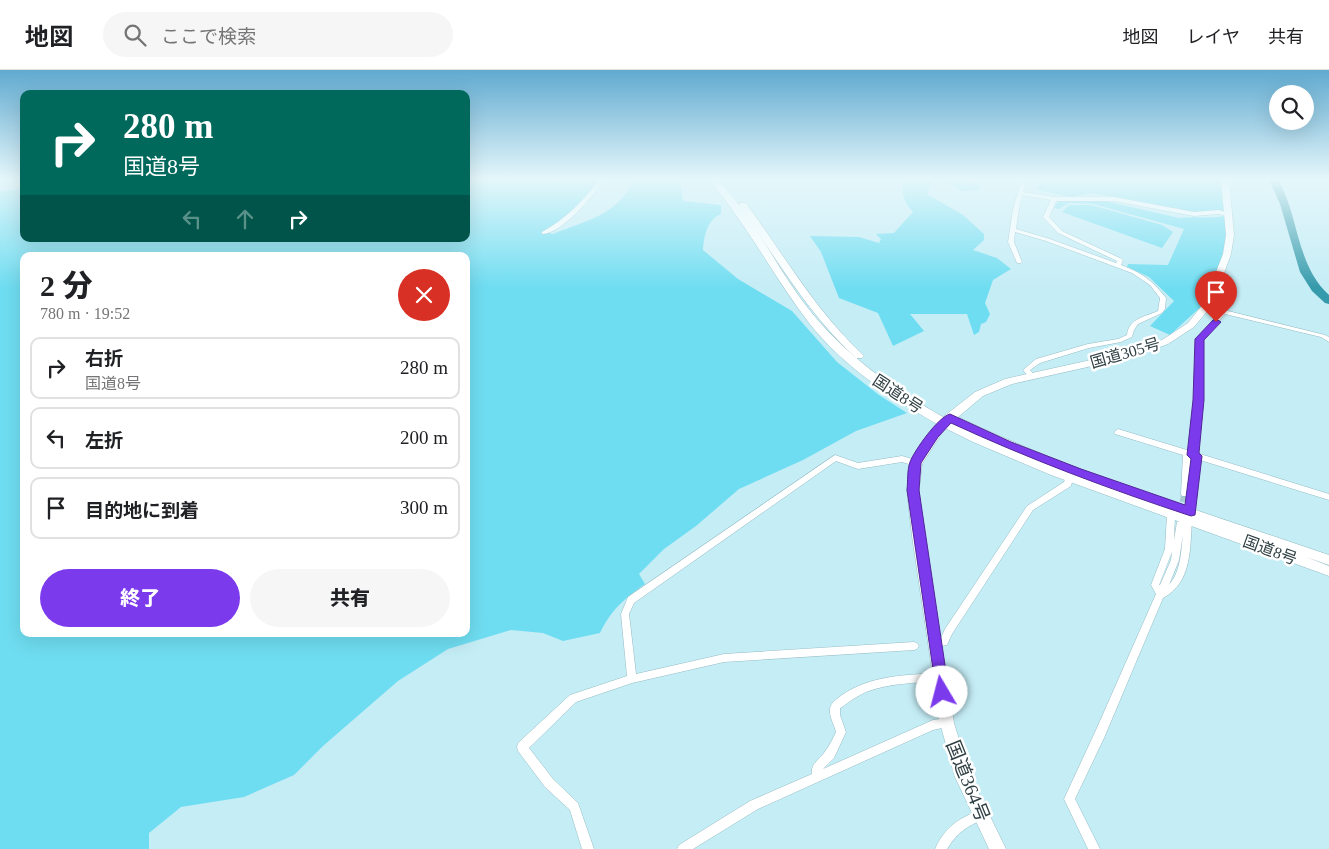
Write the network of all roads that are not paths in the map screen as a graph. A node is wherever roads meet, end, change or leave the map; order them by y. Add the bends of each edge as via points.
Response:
1 (569, 215) edge
2 (741, 215) edge
3 (751, 215) edge
4 (1015, 215) edge
5 (1047, 215) edge
6 (1228, 215) edge
7 (1014, 230) junction
8 (544, 233) dead end
9 (1019, 262) dead end
10 (1118, 266) junction
11 (1329, 340) edge
12 (1032, 376) junction
13 (946, 420) junction
14 (1118, 432) dead end
15 (1192, 455) junction
16 (916, 463) junction
17 (1069, 478) junction
18 (1185, 494) tunnel mouth
19 (1329, 497) edge
20 (1171, 514) junction
21 (1186, 519) junction
22 (1329, 560) edge
23 (1329, 571) edge
24 (1161, 595) junction
25 (935, 643) junction
26 (914, 646) dead end
27 (940, 677) junction
28 (632, 679) junction
29 (947, 723) junction
30 (817, 776) junction
31 (980, 815) junction
32 (588, 849) edge
33 (684, 849) edge
34 (941, 849) edge
35 (998, 849) edge
36 (1094, 849) edge

1 - 8 street
2 - 13 highway, 国道8号 via 810,319 826,336 874,378
3 - 13 highway, 国道8号 via 830,329 878,372
4 - 7 street
5 - 10 street via 1060,232 1120,260
6 - 12 highway, 国道305号 via 1230,235 1224,262 1208,304 1191,325 1165,342 1129,355
7 - 9 street via 1011,242
7 - 10 street
10 - 12 street via 1152,284 1163,298 1162,308 1154,315 1135,322 1130,328 1130,336 1123,340 1088,346 1031,364 1026,370
11 - 15 street via 1224,312 1200,339 1199,400
12 - 13 highway, 国道305号 via 1009,381 979,394
13 - 16 highway, 国道364号
13 - 17 highway, 国道8号 via 990,446
13 - 21 highway, 国道8号
14 - 15 street
15 - 18 street
15 - 19 street
15 - 21 street
16 - 25 highway, 国道364号 via 913,490
16 - 28 street via 902,460 858,466 835,458 631,600 625,614
17 - 20 highway, 国道8号
17 - 25 street via 1068,484 1030,508 944,642
20 - 21 highway, 国道8号
20 - 24 street via 1169,549 1155,585
21 - 22 highway, 国道8号
21 - 23 highway, 国道8号
21 - 24 street via 1184,566 1176,584
24 - 36 street via 1069,799
25 - 27 highway, 国道364号
26 - 28 street via 724,658
27 - 29 highway, 国道364号
27 - 30 street via 878,684 849,694 834,709 841,732 830,754 816,770
28 - 32 street via 573,698 522,747 549,782 574,807
29 - 30 street via 933,725
29 - 31 highway, 国道364号 via 963,777
30 - 33 street via 754,805
31 - 34 street via 962,822
31 - 35 highway, 国道364号

